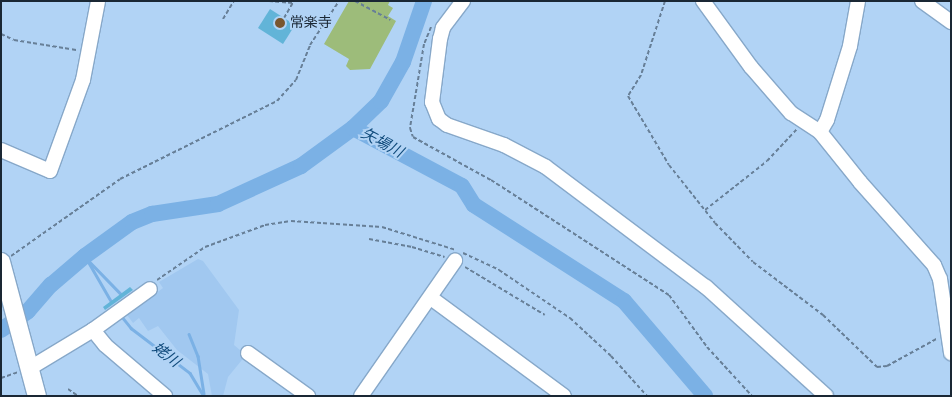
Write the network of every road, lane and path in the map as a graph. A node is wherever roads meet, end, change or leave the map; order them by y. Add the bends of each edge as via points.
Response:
1 (98, 1) edge
2 (234, 1) edge
3 (269, 1) edge
4 (339, 1) edge
5 (355, 1) edge
6 (463, 1) edge
7 (665, 1) edge
8 (703, 1) edge
9 (858, 1) edge
10 (294, 2) edge
11 (929, 4) edge
12 (284, 18) dead end
13 (223, 19) dead end
14 (390, 20) dead end
15 (951, 22) edge
16 (433, 23) dead end
17 (1, 34) edge
18 (89, 52) junction
19 (803, 121) junction
20 (820, 132) junction
21 (1, 150) edge
22 (705, 210) junction
23 (18, 251) dead end
24 (455, 261) dead end
25 (2, 266) edge
26 (944, 270) edge
27 (150, 289) joint
28 (431, 298) junction
29 (93, 330) junction
30 (947, 334) junction
31 (248, 353) dead end
32 (951, 353) edge
33 (27, 367) junction
34 (1, 378) edge
35 (68, 389) dead end
36 (37, 396) edge
37 (78, 396) edge
38 (165, 396) edge
39 (308, 396) edge
40 (361, 396) edge
41 (564, 396) edge
42 (647, 396) edge
43 (752, 396) edge
44 (826, 396) edge

1 - 18 street
2 - 13 path
3 - 10 path
4 - 23 path via 310,45 296,80 277,101 120,179
5 - 14 path
6 - 44 street via 443,28 440,39 432,102 439,119 447,126 504,144 546,167 706,287
7 - 22 path via 641,75 628,96 669,165
8 - 19 street via 751,67 791,113
9 - 20 street via 850,46 827,120
10 - 12 path
11 - 15 street
16 - 43 path via 424,44 410,128 413,138 490,180 669,295 708,347
17 - 18 path via 14,40
18 - 21 street via 83,80 50,171
19 - 20 street
19 - 22 path via 767,161
20 - 26 street
22 - 30 path via 753,262 822,315 877,366 887,366
24 - 28 street
25 - 33 main road
26 - 30 street
27 - 29 street
27 - 42 path via 158,279 205,247 265,225 291,221 382,226 445,245 499,270 531,290 591,336
28 - 40 street
28 - 41 street
29 - 33 street
29 - 38 street
30 - 32 street
31 - 39 street
33 - 34 path
33 - 36 main road
35 - 37 path

